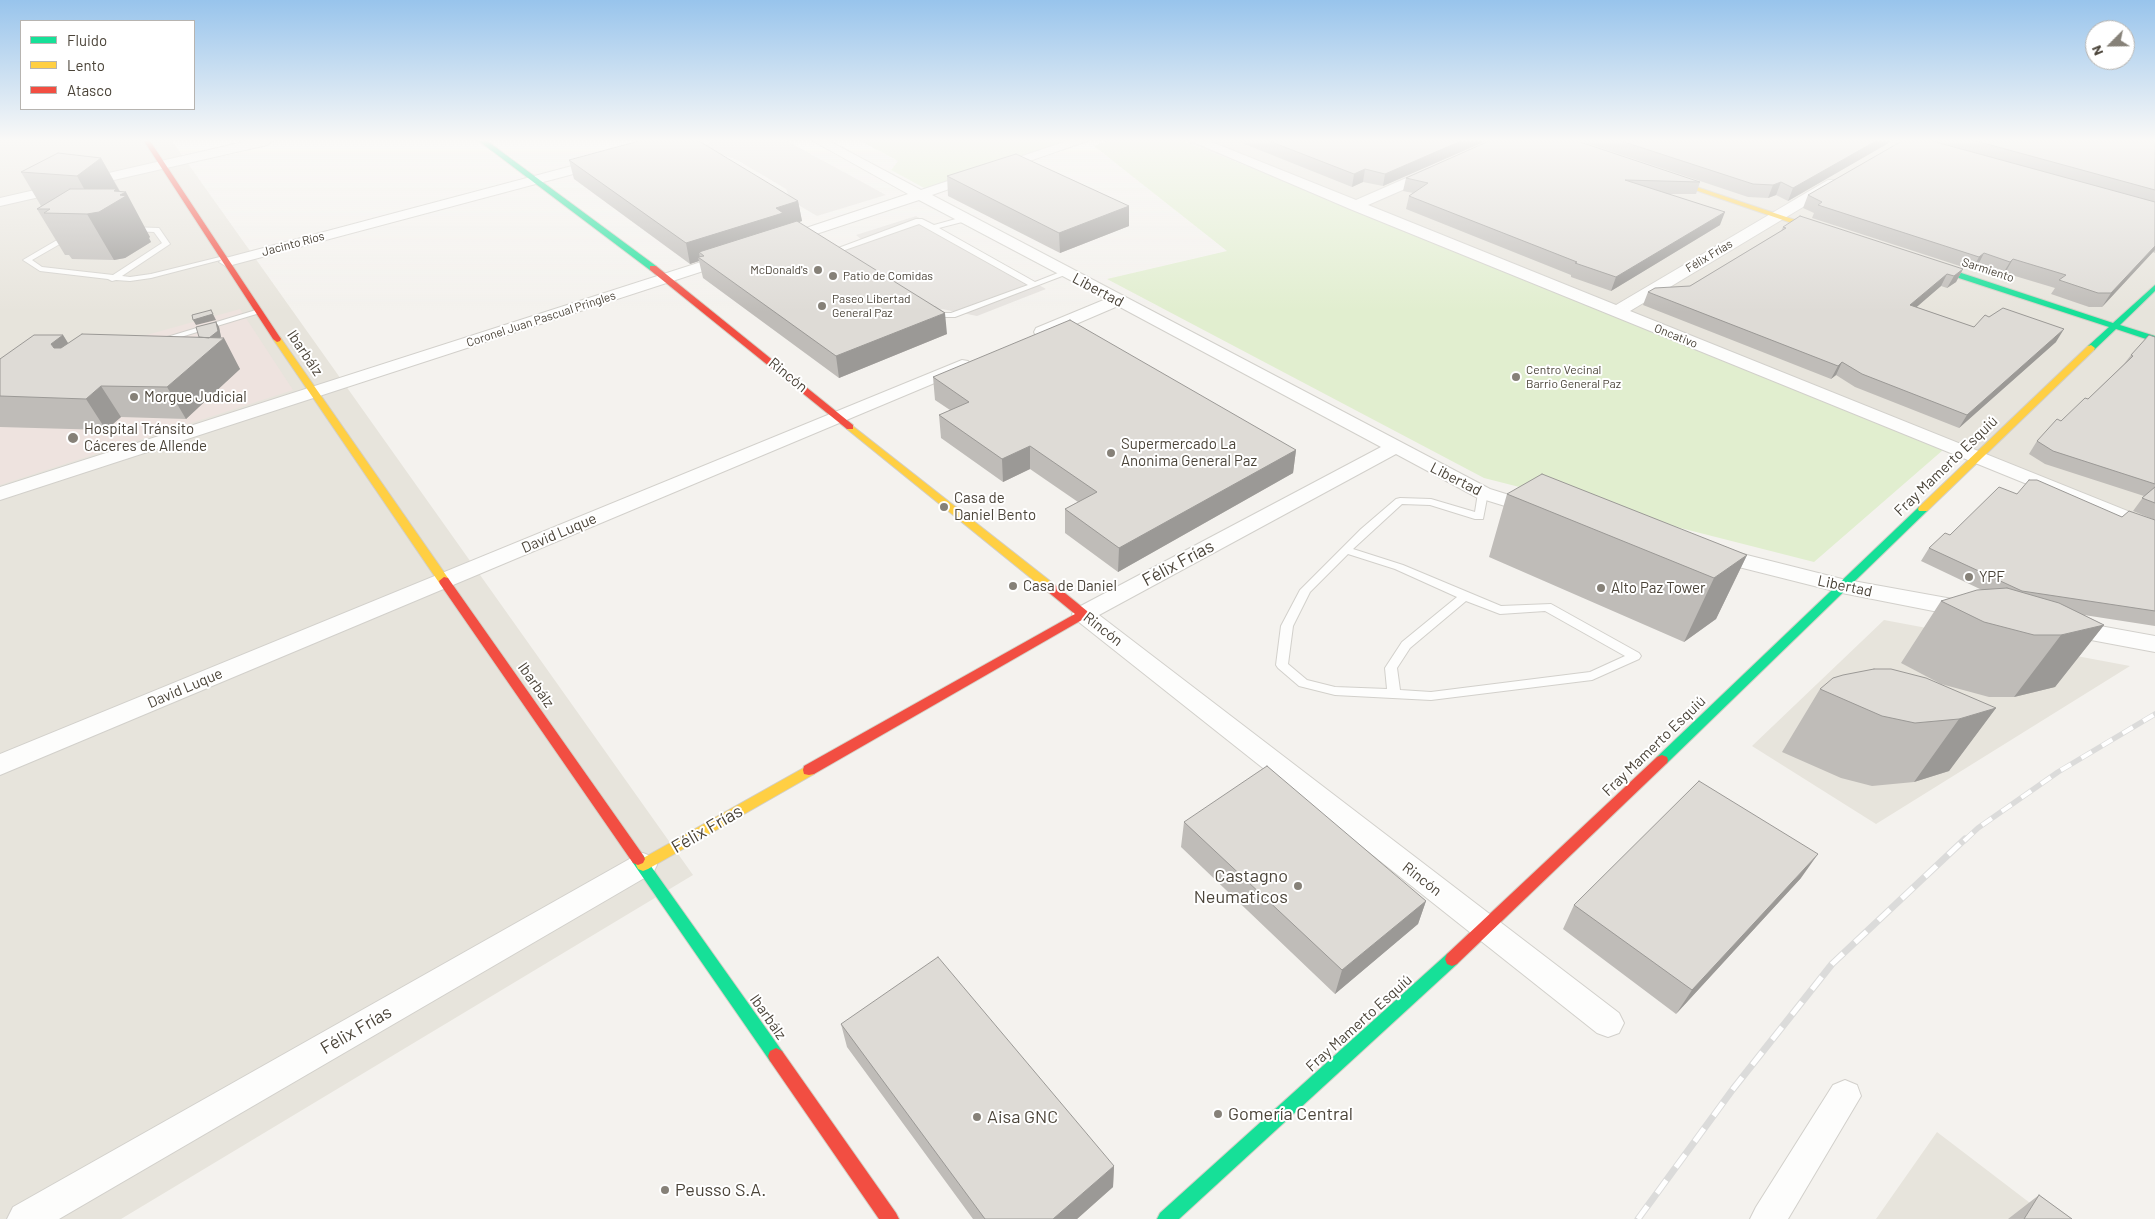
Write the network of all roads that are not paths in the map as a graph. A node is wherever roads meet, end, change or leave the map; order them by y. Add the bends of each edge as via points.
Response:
1 (18, 198) edge
2 (184, 198) edge
3 (465, 198) edge
4 (558, 198) edge
5 (914, 198) edge
6 (924, 198) edge
7 (1335, 198) edge
8 (1374, 198) edge
9 (1725, 198) edge
10 (1806, 198) edge
11 (0, 202) edge
12 (1355, 206) junction
13 (1776, 215) junction
14 (963, 218) junction
15 (120, 228) edge
16 (933, 228) junction
17 (69, 236) edge
18 (1837, 236) edge
19 (770, 245) edge
20 (742, 254) edge
21 (1910, 259) edge
22 (225, 260) junction
23 (853, 262) edge
24 (1066, 273) junction
25 (112, 278) junction
26 (666, 278) junction
27 (1034, 286) junction
28 (2155, 287) edge
29 (1118, 300) junction
30 (926, 306) edge
31 (259, 312) junction
32 (1617, 312) junction
33 (2114, 326) junction
34 (1028, 338) edge
35 (2155, 339) edge
36 (150, 343) edge
37 (983, 357) edge
38 (312, 392) junction
39 (840, 416) junction
40 (1394, 447) junction
41 (1976, 457) junction
42 (1482, 493) junction
43 (0, 494) edge
44 (1549, 513) edge
45 (2155, 530) edge
46 (1691, 548) edge
47 (1346, 550) junction
48 (444, 580) junction
49 (1842, 586) junction
50 (1465, 596) junction
51 (1989, 613) edge
52 (1083, 614) junction
53 (2047, 624) edge
54 (2155, 644) edge
55 (1394, 694) junction
56 (0, 765) edge
57 (643, 865) junction
58 (1486, 928) junction
59 (1608, 1023) dead end
60 (1845, 1096) dead end
61 (25, 1219) edge
62 (890, 1219) edge
63 (1166, 1219) edge
64 (1768, 1219) edge

1 - 11 street
2 - 22 main road, Ibarbálz
3 - 22 street, Jacinto Ríos
4 - 26 main road, Rincón
5 - 19 street
6 - 14 street, Libertad
7 - 12 street, Oncativo
8 - 12 street
9 - 13 main road
10 - 13 street, Félix Frías
12 - 32 street, Oncativo
13 - 18 main road
13 - 32 street, Félix Frías
14 - 16 lane
14 - 24 street, Libertad
15 - 25 lane via 156,230 166,244
16 - 23 lane via 919,221 837,250
16 - 27 lane
17 - 25 lane via 27,260 40,269
20 - 26 street, Coronel Juan Pascual Pringles
21 - 33 main road, Sarmiento
22 - 25 lane via 151,276
22 - 31 main road, Ibarbálz
24 - 27 lane
24 - 29 street, Libertad
26 - 38 street, Coronel Juan Pascual Pringles
26 - 39 main road, Rincón
27 - 30 lane via 952,315 942,315
28 - 33 main road, Fray Mamerto Esquiú
29 - 34 street
29 - 40 street, Libertad
31 - 36 lane
31 - 38 main road, Ibarbálz
32 - 41 street, Oncativo
33 - 35 main road, Sarmiento
33 - 41 main road, Fray Mamerto Esquiú
37 - 39 street, David Luque
38 - 43 street, Coronel Juan Pascual Pringles
38 - 48 main road, Ibarbálz
39 - 48 street, David Luque
39 - 52 main road, Rincón
40 - 42 street, Libertad
40 - 52 street, Félix Frías
41 - 45 street, Oncativo
41 - 49 main road, Fray Mamerto Esquiú
42 - 44 street, Libertad
42 - 47 lane via 1479,517 1431,502 1400,501
46 - 49 street, Libertad
47 - 50 lane via 1399,567
47 - 55 lane via 1306,590 1287,626 1282,665 1303,683 1336,691
48 - 56 street, David Luque
48 - 57 main road, Ibarbálz
49 - 51 street, Libertad
49 - 58 main road, Fray Mamerto Esquiú
50 - 55 lane via 1406,645 1391,668
50 - 55 lane via 1500,610 1547,607 1635,656 1592,676 1431,696
52 - 57 main road, Félix Frías
52 - 58 street, Rincón
53 - 54 street
57 - 61 street, Félix Frías
57 - 62 main road, Ibarbálz
58 - 59 street, Rincón
58 - 63 main road, Fray Mamerto Esquiú
60 - 64 street

